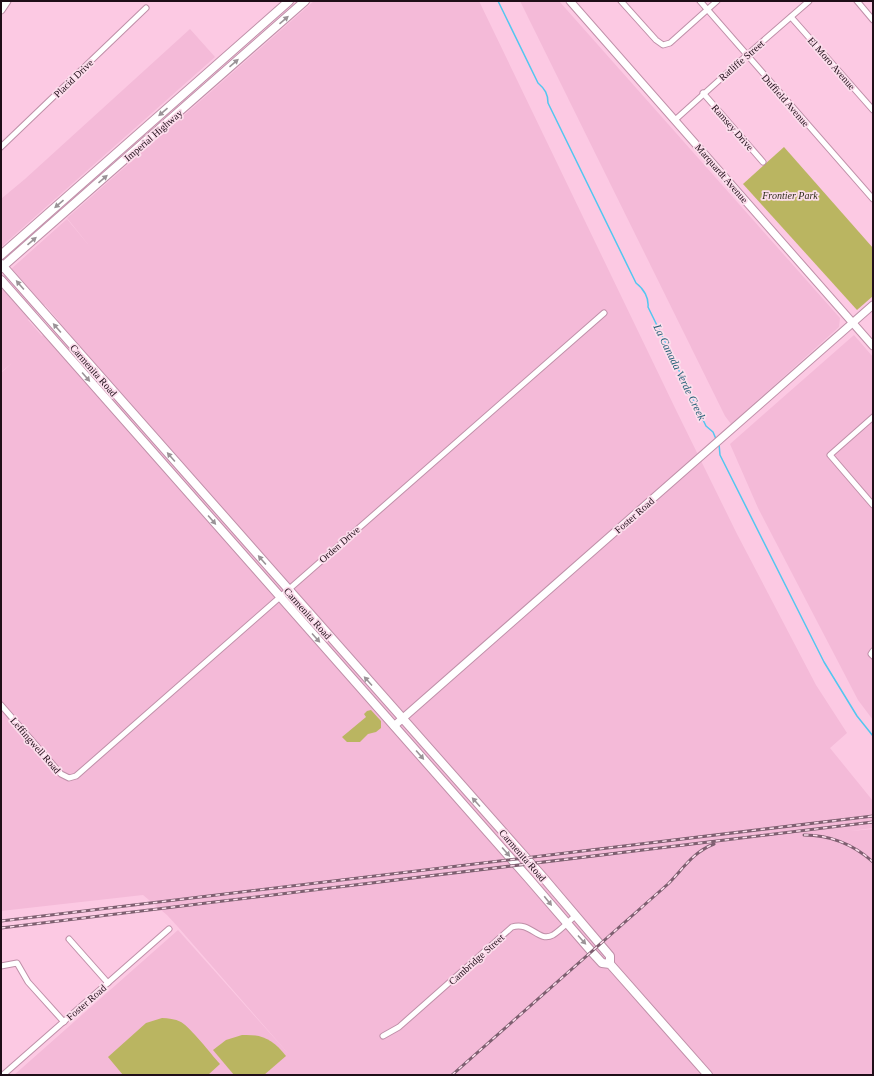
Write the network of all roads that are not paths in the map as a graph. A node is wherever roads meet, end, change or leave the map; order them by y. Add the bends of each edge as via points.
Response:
1 (7, 1) edge
2 (289, 1) edge
3 (305, 1) edge
4 (570, 1) edge
5 (622, 1) edge
6 (700, 1) edge
7 (717, 1) edge
8 (809, 1) edge
9 (856, 1) edge
10 (146, 8) dead end
11 (1, 10) edge
12 (708, 10) junction
13 (791, 17) junction
14 (873, 20) edge
15 (747, 55) junction
16 (703, 93) junction
17 (873, 110) edge
18 (675, 120) junction
19 (1, 147) edge
20 (763, 162) dead end
21 (873, 199) edge
22 (1, 255) edge
23 (2, 266) edge
24 (1, 280) edge
25 (873, 305) edge
26 (604, 313) dead end
27 (853, 322) junction
28 (873, 346) edge
29 (873, 417) edge
30 (197, 486) junction
31 (188, 493) junction
32 (873, 505) edge
33 (288, 590) junction
34 (280, 597) junction
35 (873, 651) edge
36 (873, 656) edge
37 (1, 705) edge
38 (402, 719) junction
39 (394, 726) junction
40 (76, 776) joint
41 (575, 916) junction
42 (567, 923) junction
43 (169, 929) dead end
44 (69, 939) dead end
45 (610, 964) junction
46 (1, 966) edge
47 (108, 983) junction
48 (64, 1022) junction
49 (383, 1036) dead end
50 (4, 1075) edge
51 (708, 1075) edge

1 - 11 street
2 -> 22 main road, Imperial Highway
23 -> 3 main road, Imperial Highway
4 - 18 street, Marquardt Avenue
5 - 12 street via 663,45 670,43
6 - 12 street, Duffield Avenue
7 - 12 street
8 - 13 street, Ratliffe Street
9 - 14 street
10 - 19 street, Placid Drive
12 - 15 street, Duffield Avenue
13 - 15 street, Ratliffe Street
13 - 17 street, El Moro Avenue
15 - 16 street, Ratliffe Street
15 - 21 street, Duffield Avenue
16 - 18 street, Ratliffe Street
16 - 20 street, Ramsey Drive
18 - 27 street, Marquardt Avenue
30 -> 23 main road, Carmenita Road
24 -> 31 main road, Carmenita Road
25 - 27 street, Foster Road
26 - 33 street, Orden Drive
27 - 28 street, Marquardt Avenue
27 - 38 street, Foster Road
29 - 32 street via 830,455
30 - 31 main road
33 -> 30 main road, Carmenita Road
31 -> 34 main road, Carmenita Road
33 - 34 street, Orden Drive
38 -> 33 main road, Carmenita Road
34 -> 39 main road, Carmenita Road
34 - 40 street, Orden Drive
35 - 36 street
37 - 40 street, Leffingwell Road via 61,774 69,778
38 - 39 street, Foster Road
41 -> 38 main road, Carmenita Road
39 -> 42 main road, Carmenita Road
41 - 42 street, Cambridge Street
41 - 45 main road, Carmenita Road via 610,956
42 -> 45 main road, Carmenita Road via 602,963
42 - 49 street, Cambridge Street via 553,935 546,937 521,925 512,928 399,1027
43 - 47 street, Foster Road
44 - 47 street
45 - 51 main road, Carmenita Road
46 - 48 street via 17,963 28,982
47 - 48 street, Foster Road
48 - 50 street, Foster Road

